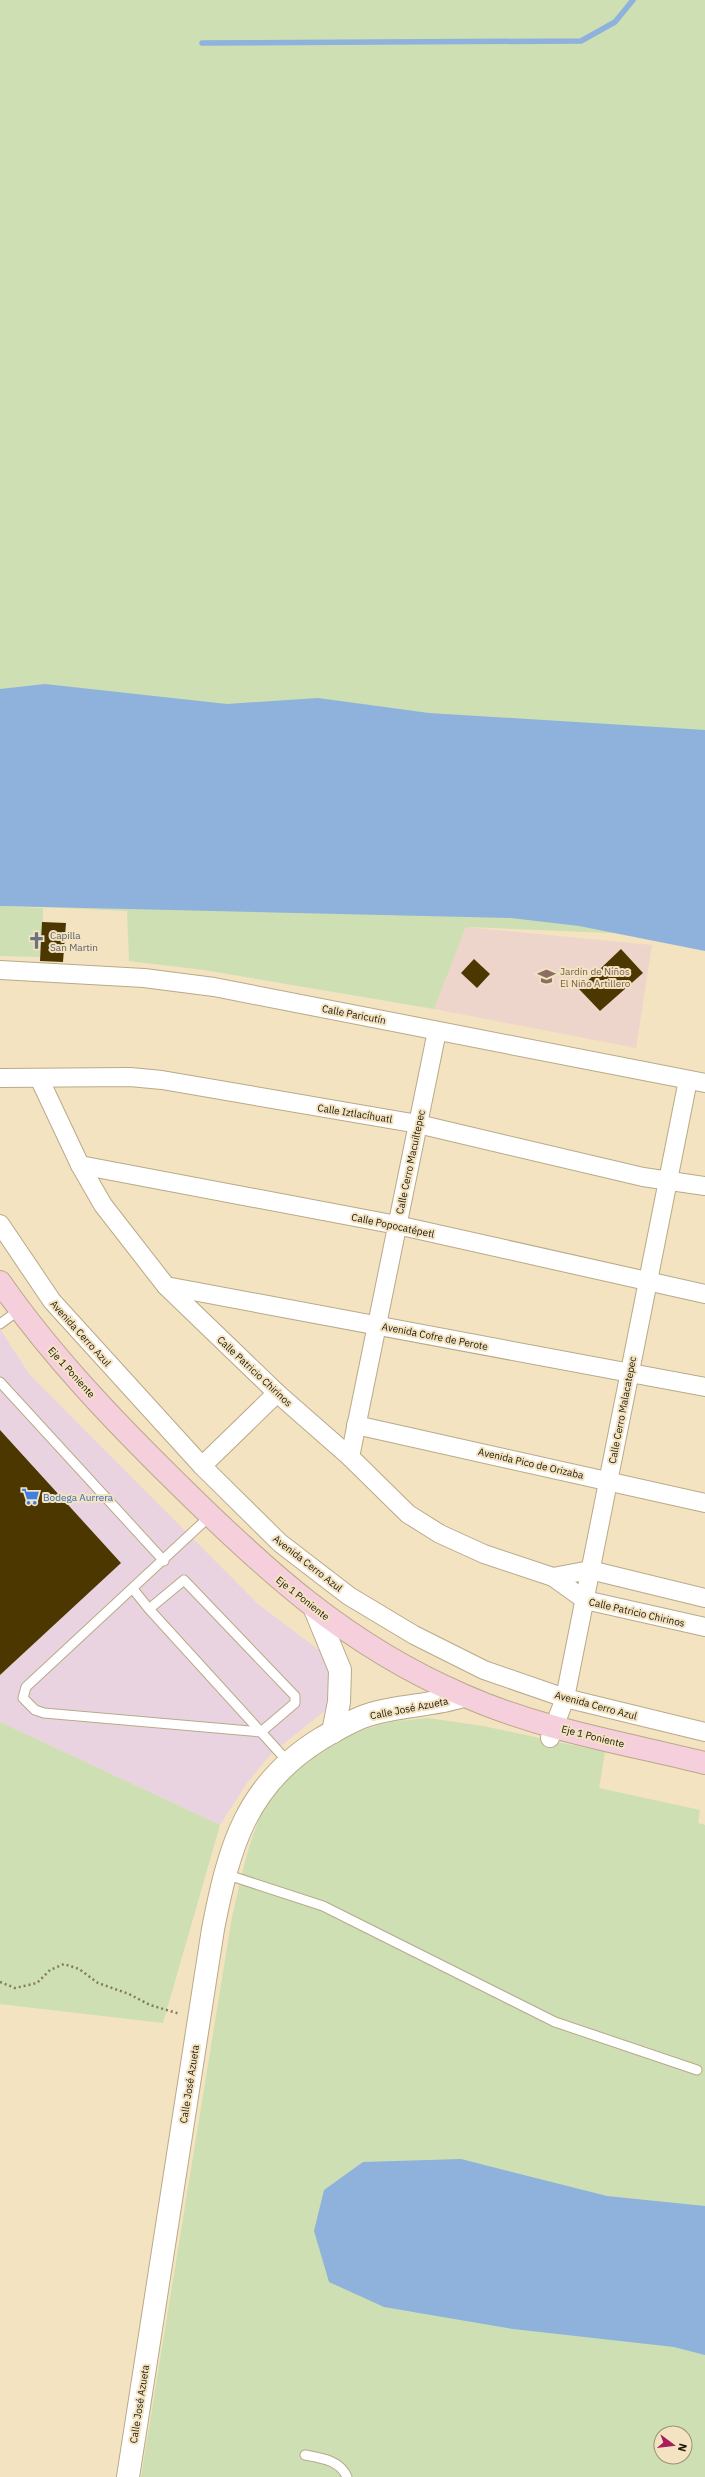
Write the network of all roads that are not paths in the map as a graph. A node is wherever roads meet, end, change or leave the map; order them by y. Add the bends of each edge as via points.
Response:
1 (0, 970) edge
2 (437, 1031) junction
3 (0, 1078) edge
4 (38, 1078) junction
5 (696, 1081) edge
6 (418, 1124) junction
7 (80, 1165) junction
8 (667, 1182) junction
9 (705, 1186) edge
10 (0, 1224) edge
11 (398, 1226) junction
12 (648, 1281) junction
13 (0, 1282) edge
14 (166, 1286) junction
15 (705, 1294) edge
16 (19, 1310) junction
17 (0, 1324) edge
18 (377, 1325) junction
19 (629, 1373) junction
20 (0, 1382) edge
21 (705, 1387) edge
22 (277, 1393) junction
23 (356, 1425) junction
24 (350, 1457) junction
25 (202, 1466) junction
26 (608, 1480) junction
27 (705, 1503) edge
28 (210, 1516) junction
29 (164, 1561) junction
30 (590, 1570) junction
31 (554, 1577) junction
32 (133, 1589) junction
33 (705, 1598) edge
34 (584, 1600) junction
35 (149, 1609) junction
36 (315, 1609) junction
37 (705, 1627) edge
38 (463, 1696) junction
39 (566, 1698) junction
40 (261, 1732) junction
41 (333, 1732) junction
42 (552, 1732) junction
43 (705, 1732) edge
44 (289, 1763) junction
45 (705, 1763) edge
46 (224, 1874) junction
47 (697, 2070) dead end
48 (305, 2455) dead end
49 (128, 2477) edge
50 (346, 2477) edge

1 - 2 street, Calle Paricutín via 177,981
2 - 5 street, Calle Paricutín
2 - 6 street, Calle Cerro Macuiltepec
3 - 4 street, Calle Iztlacíhuatl
4 - 6 street, Calle Iztlacíhuatl via 162,1080
4 - 7 street, Calle Patricio Chirinos
5 - 8 street, Calle Cerro Malacatepec
6 - 8 street, Calle Iztlacíhuatl
6 - 11 street, Calle Cerro Macuiltepec
7 - 11 street, Calle Popocatépetl
7 - 14 street, Calle Patricio Chirinos via 123,1233
8 - 9 street, Calle Iztlacíhuatl
8 - 12 street, Calle Cerro Malacatepec
10 - 25 street, Avenida Cerro Azul via 52,1301
11 - 12 street, Calle Popocatépetl
11 - 18 street, Calle Cerro Macuiltepec
12 - 15 street, Calle Popocatépetl
12 - 19 street, Calle Cerro Malacatepec
13 - 16 main road, Eje 1 Poniente
14 - 18 street, Avenida Cofre de Perote
14 - 22 street, Calle Patricio Chirinos
16 - 17 lane
16 - 28 main road, Eje 1 Poniente via 139,1446
18 - 19 street, Avenida Cofre de Perote
18 - 23 street, Calle Cerro Macuiltepec
19 - 21 street, Avenida Cofre de Perote
19 - 26 street, Calle Cerro Malacatepec
20 - 29 lane
22 - 24 street, Calle Patricio Chirinos
22 - 25 street
23 - 24 street, Calle Cerro Macuiltepec
23 - 26 street, Avenida Pico de Orizaba
24 - 31 street, Calle Patricio Chirinos via 408,1514 440,1534 484,1554
25 - 39 street, Avenida Cerro Azul via 280,1542 349,1596 414,1635 484,1670
26 - 27 street, Avenida Pico de Orizaba
26 - 30 street, Calle Cerro Malacatepec
28 - 29 lane
28 - 36 main road, Eje 1 Poniente via 278,1580
29 - 32 lane
30 - 31 street, Calle Patricio Chirinos
30 - 33 street, Calle Patricio Chirinos
30 - 34 street, Calle Cerro Malacatepec
31 - 34 street, Calle Patricio Chirinos
32 - 35 lane
32 - 40 lane via 26,1687 23,1698 35,1710 44,1713
34 - 37 street, Calle Patricio Chirinos
34 - 39 street, Calle Cerro Malacatepec
35 - 40 lane
35 - 40 lane via 184,1580 295,1696 295,1703
36 - 38 main road, Eje 1 Poniente via 381,1654
36 - 41 street via 340,1670 339,1702
38 - 41 street, Calle José Azueta via 368,1715
38 - 42 main road, Eje 1 Poniente via 516,1715
39 - 42 street, Calle Cerro Malacatepec
39 - 43 street, Avenida Cerro Azul
40 - 44 lane
41 - 44 street, Calle José Azueta
42 - 45 main road, Eje 1 Poniente
44 - 46 street, Calle José Azueta via 262,1790 240,1829
46 - 47 lane via 323,1906 555,2022
46 - 49 street, Calle José Azueta via 198,2020
48 - 50 lane via 330,2460 340,2466

